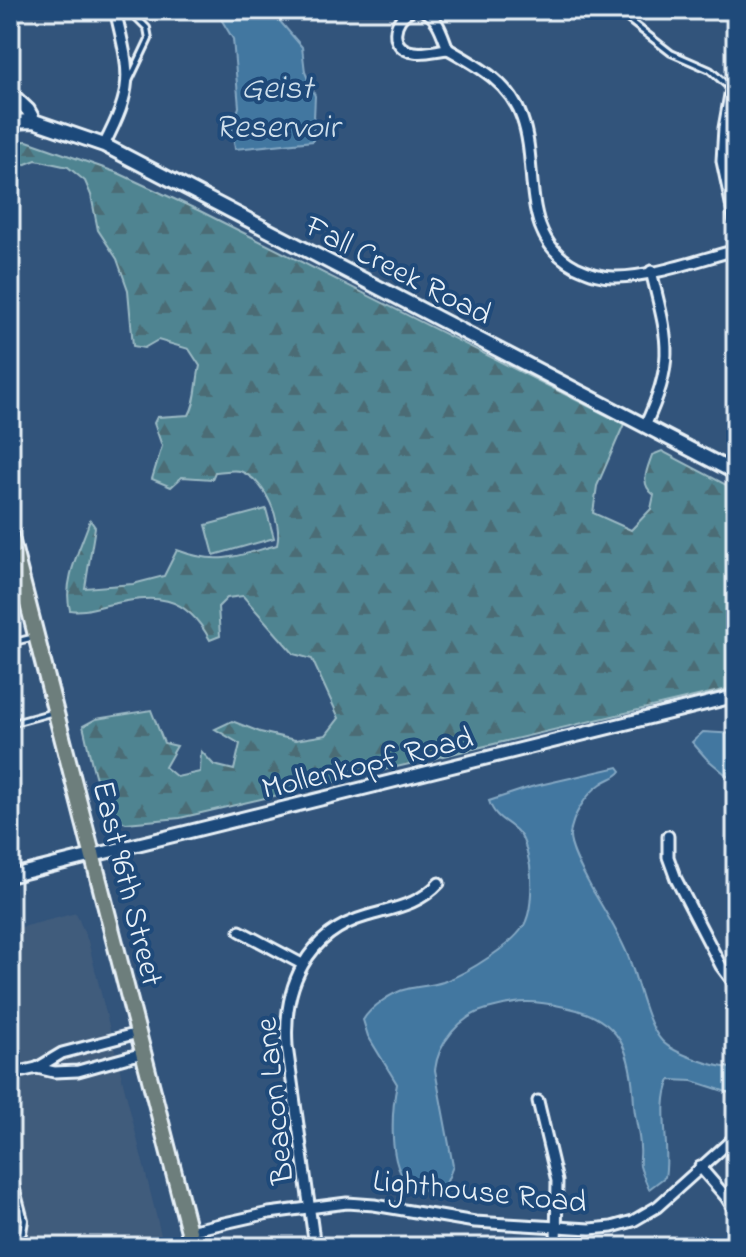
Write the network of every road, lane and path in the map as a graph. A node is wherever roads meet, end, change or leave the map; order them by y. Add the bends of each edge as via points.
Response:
1 (115, 10) edge
2 (129, 10) edge
3 (412, 10) edge
4 (422, 10) edge
5 (616, 10) edge
6 (448, 49) junction
7 (127, 83) junction
8 (731, 89) joint
9 (10, 93) edge
10 (34, 121) junction
11 (10, 122) edge
12 (104, 145) junction
13 (736, 227) edge
14 (736, 250) edge
15 (651, 271) junction
16 (645, 426) junction
17 (736, 473) edge
18 (10, 534) edge
19 (36, 637) junction
20 (10, 643) edge
21 (736, 696) edge
22 (56, 712) junction
23 (10, 724) edge
24 (668, 836) dead end
25 (93, 857) junction
26 (10, 876) edge
27 (439, 883) dead end
28 (240, 931) dead end
29 (302, 964) junction
30 (736, 986) edge
31 (138, 1033) junction
32 (143, 1053) junction
33 (37, 1068) junction
34 (10, 1074) edge
35 (538, 1101) dead end
36 (736, 1136) edge
37 (10, 1163) edge
38 (700, 1167) junction
39 (310, 1208) junction
40 (736, 1213) edge
41 (557, 1228) junction
42 (189, 1231) junction
43 (10, 1239) edge
44 (193, 1247) edge
45 (315, 1247) edge
46 (556, 1247) edge

1 - 7 street
2 - 7 lane via 147,28 149,39
3 - 6 street via 396,24 401,46 415,53
4 - 6 street via 437,23
5 - 8 lane via 671,53 710,70
6 - 15 street via 492,76 510,95 529,145 536,217 554,250 595,274 621,277
7 - 12 street via 123,107
8 - 13 street via 722,161
9 - 10 main road
10 - 11 main road, Fall Creek Road
10 - 12 main road, Fall Creek Road
12 - 16 main road, Fall Creek Road
14 - 15 street
15 - 16 street via 667,351 661,389
16 - 17 main road, Fall Creek Road
18 - 19 main road, East 96th Street
19 - 20 lane
19 - 22 main road, East 96th Street
21 - 25 street, Mollenkopf Road
22 - 23 lane
22 - 25 main road, East 96th Street
24 - 30 street via 676,879
25 - 26 street, Mollenkopf Road
25 - 31 main road, East 96th Street
27 - 29 street, Beacon Lane via 409,905 342,926
28 - 29 street
29 - 39 street, Beacon Lane via 288,1002 286,1029
31 - 32 main road, East 96th Street
31 - 33 street via 62,1053
32 - 33 street via 78,1071
32 - 42 main road, East 96th Street
33 - 34 street
35 - 41 street via 557,1181
36 - 38 street, Lighthouse Road
37 - 43 lane via 25,1220 23,1233
38 - 40 street
38 - 41 street, Lighthouse Road via 657,1207 633,1221 601,1229
39 - 41 street, Lighthouse Road via 363,1204 475,1222
39 - 42 street, Lighthouse Road
39 - 45 street, Beacon Lane
41 - 46 street
42 - 44 main road, East 96th Street

